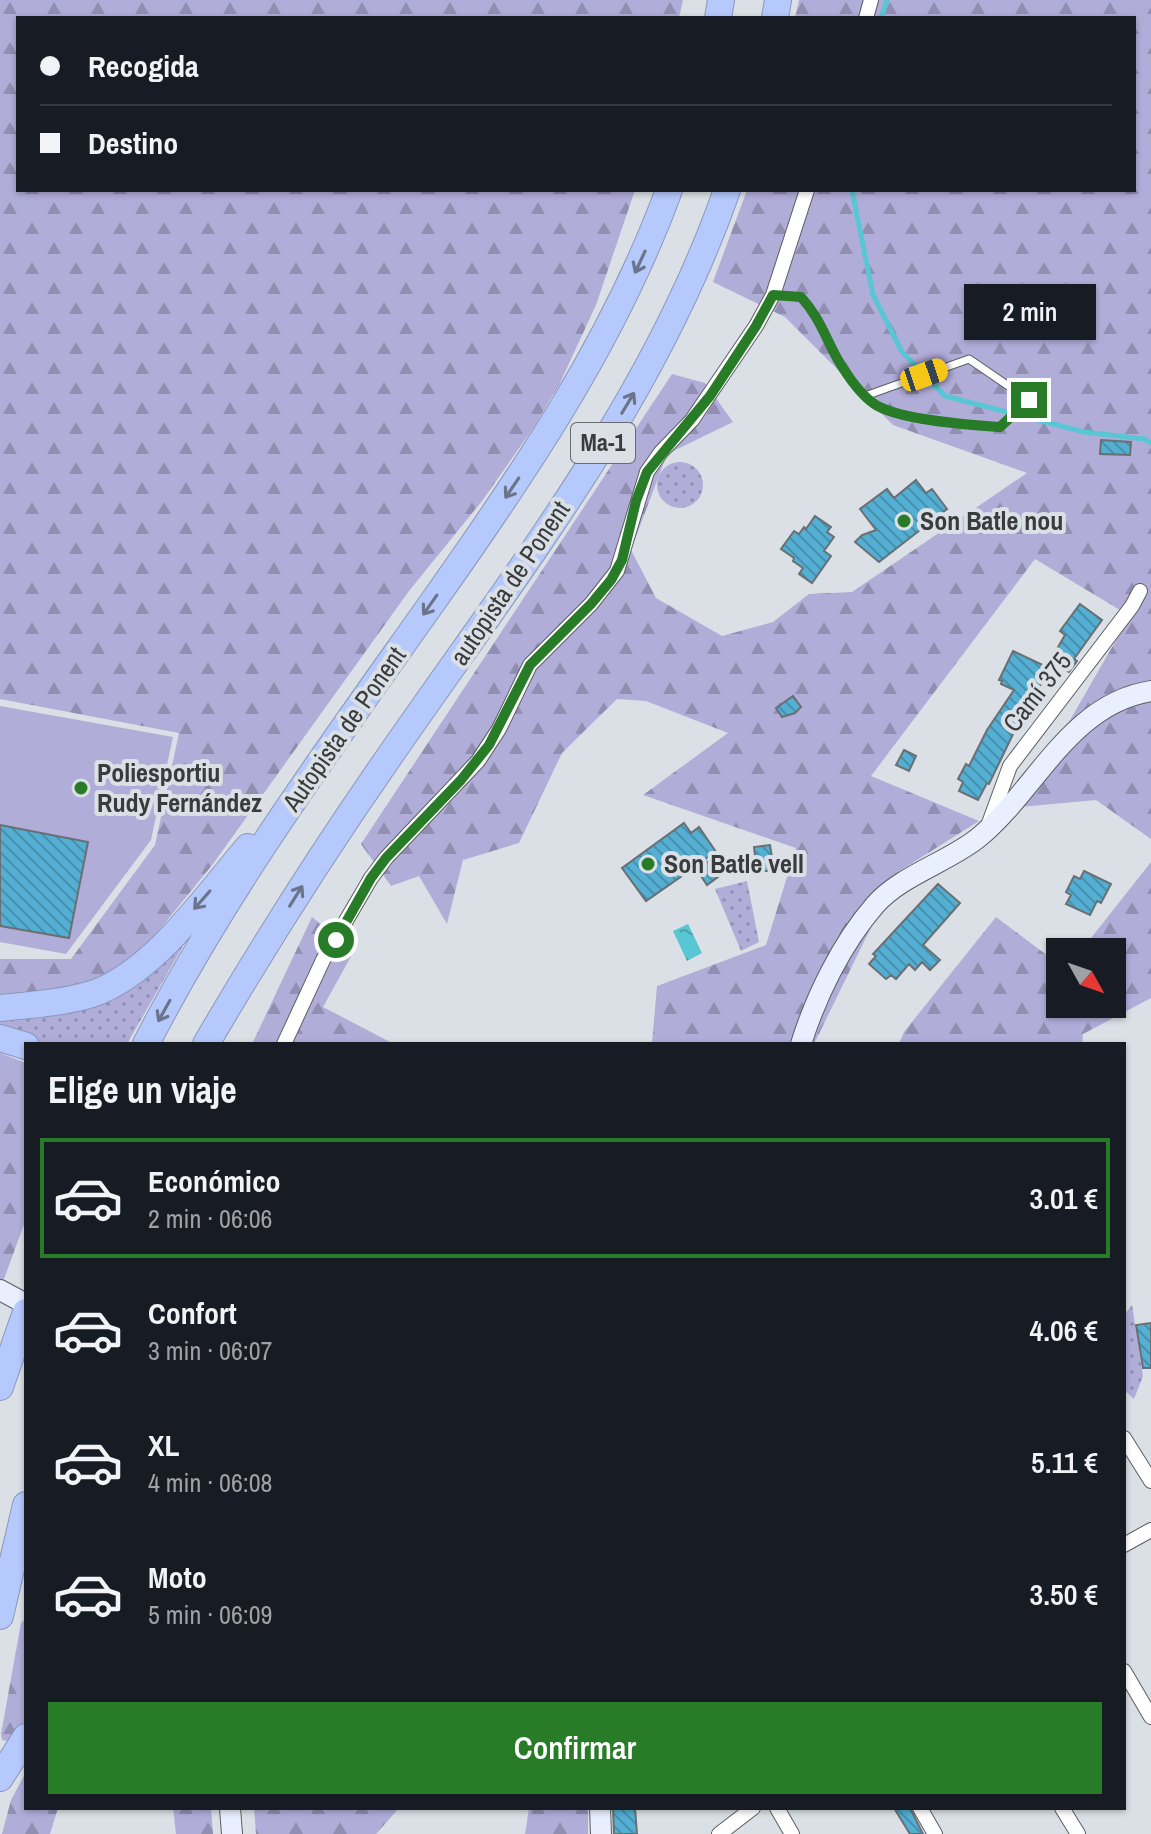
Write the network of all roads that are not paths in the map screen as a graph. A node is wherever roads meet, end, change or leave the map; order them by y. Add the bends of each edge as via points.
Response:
1 (668, 192) edge
2 (726, 192) edge
3 (806, 192) edge
4 (773, 295) junction
5 (865, 396) junction
6 (475, 541) joint
7 (1140, 591) dead end
8 (445, 677) joint
9 (1151, 691) edge
10 (308, 778) junction
11 (986, 830) junction
12 (0, 1008) edge
13 (0, 1038) edge
14 (147, 1042) edge
15 (207, 1042) edge
16 (285, 1042) edge
17 (802, 1042) edge
18 (24, 1045) edge
19 (0, 1290) edge
20 (24, 1303) edge
21 (24, 1318) edge
22 (0, 1387) edge
23 (1126, 1441) edge
24 (1151, 1481) edge
25 (24, 1514) edge
26 (1151, 1530) edge
27 (1126, 1544) edge
28 (0, 1616) edge
29 (1126, 1674) edge
30 (1151, 1717) edge
31 (24, 1740) edge
32 (0, 1778) edge
33 (230, 1810) edge
34 (600, 1810) edge
35 (750, 1810) edge
36 (778, 1810) edge
37 (921, 1810) edge
38 (1063, 1810) edge
39 (232, 1834) edge
40 (601, 1834) edge
41 (719, 1834) edge
42 (792, 1834) edge
43 (935, 1834) edge
44 (1078, 1834) edge

1 -> 6 highway, autopista de Ponent / Ma-1 via 602,340 545,438
8 -> 2 highway, autopista de Ponent / Ma-1 via 644,377 686,294
3 - 4 street
4 - 5 lane via 801,297
4 - 16 street via 710,396 647,472 622,560 611,580 530,665 478,761 371,878 323,960
5 - 5 lane via 897,413 1000,427 1029,400 969,359
6 -> 10 highway, Autopista de Ponent / Ma-1
7 - 11 street, Camí 375 via 1010,766
15 -> 8 highway, Autopista de Ponent / Ma-1 via 303,885
9 - 11 street via 1118,700 1092,716
10 -> 12 highway via 162,946 127,977 67,1000
10 -> 14 highway, Autopista de Ponent / Ma-1
11 - 17 street via 877,903 834,965
13 - 18 highway
19 - 20 street
21 - 22 highway
23 - 24 street
25 - 28 highway
26 - 27 street
29 - 30 street
31 - 32 highway
33 - 39 street
34 - 40 street
35 - 41 street
36 - 42 street
37 - 43 street
38 - 44 street

